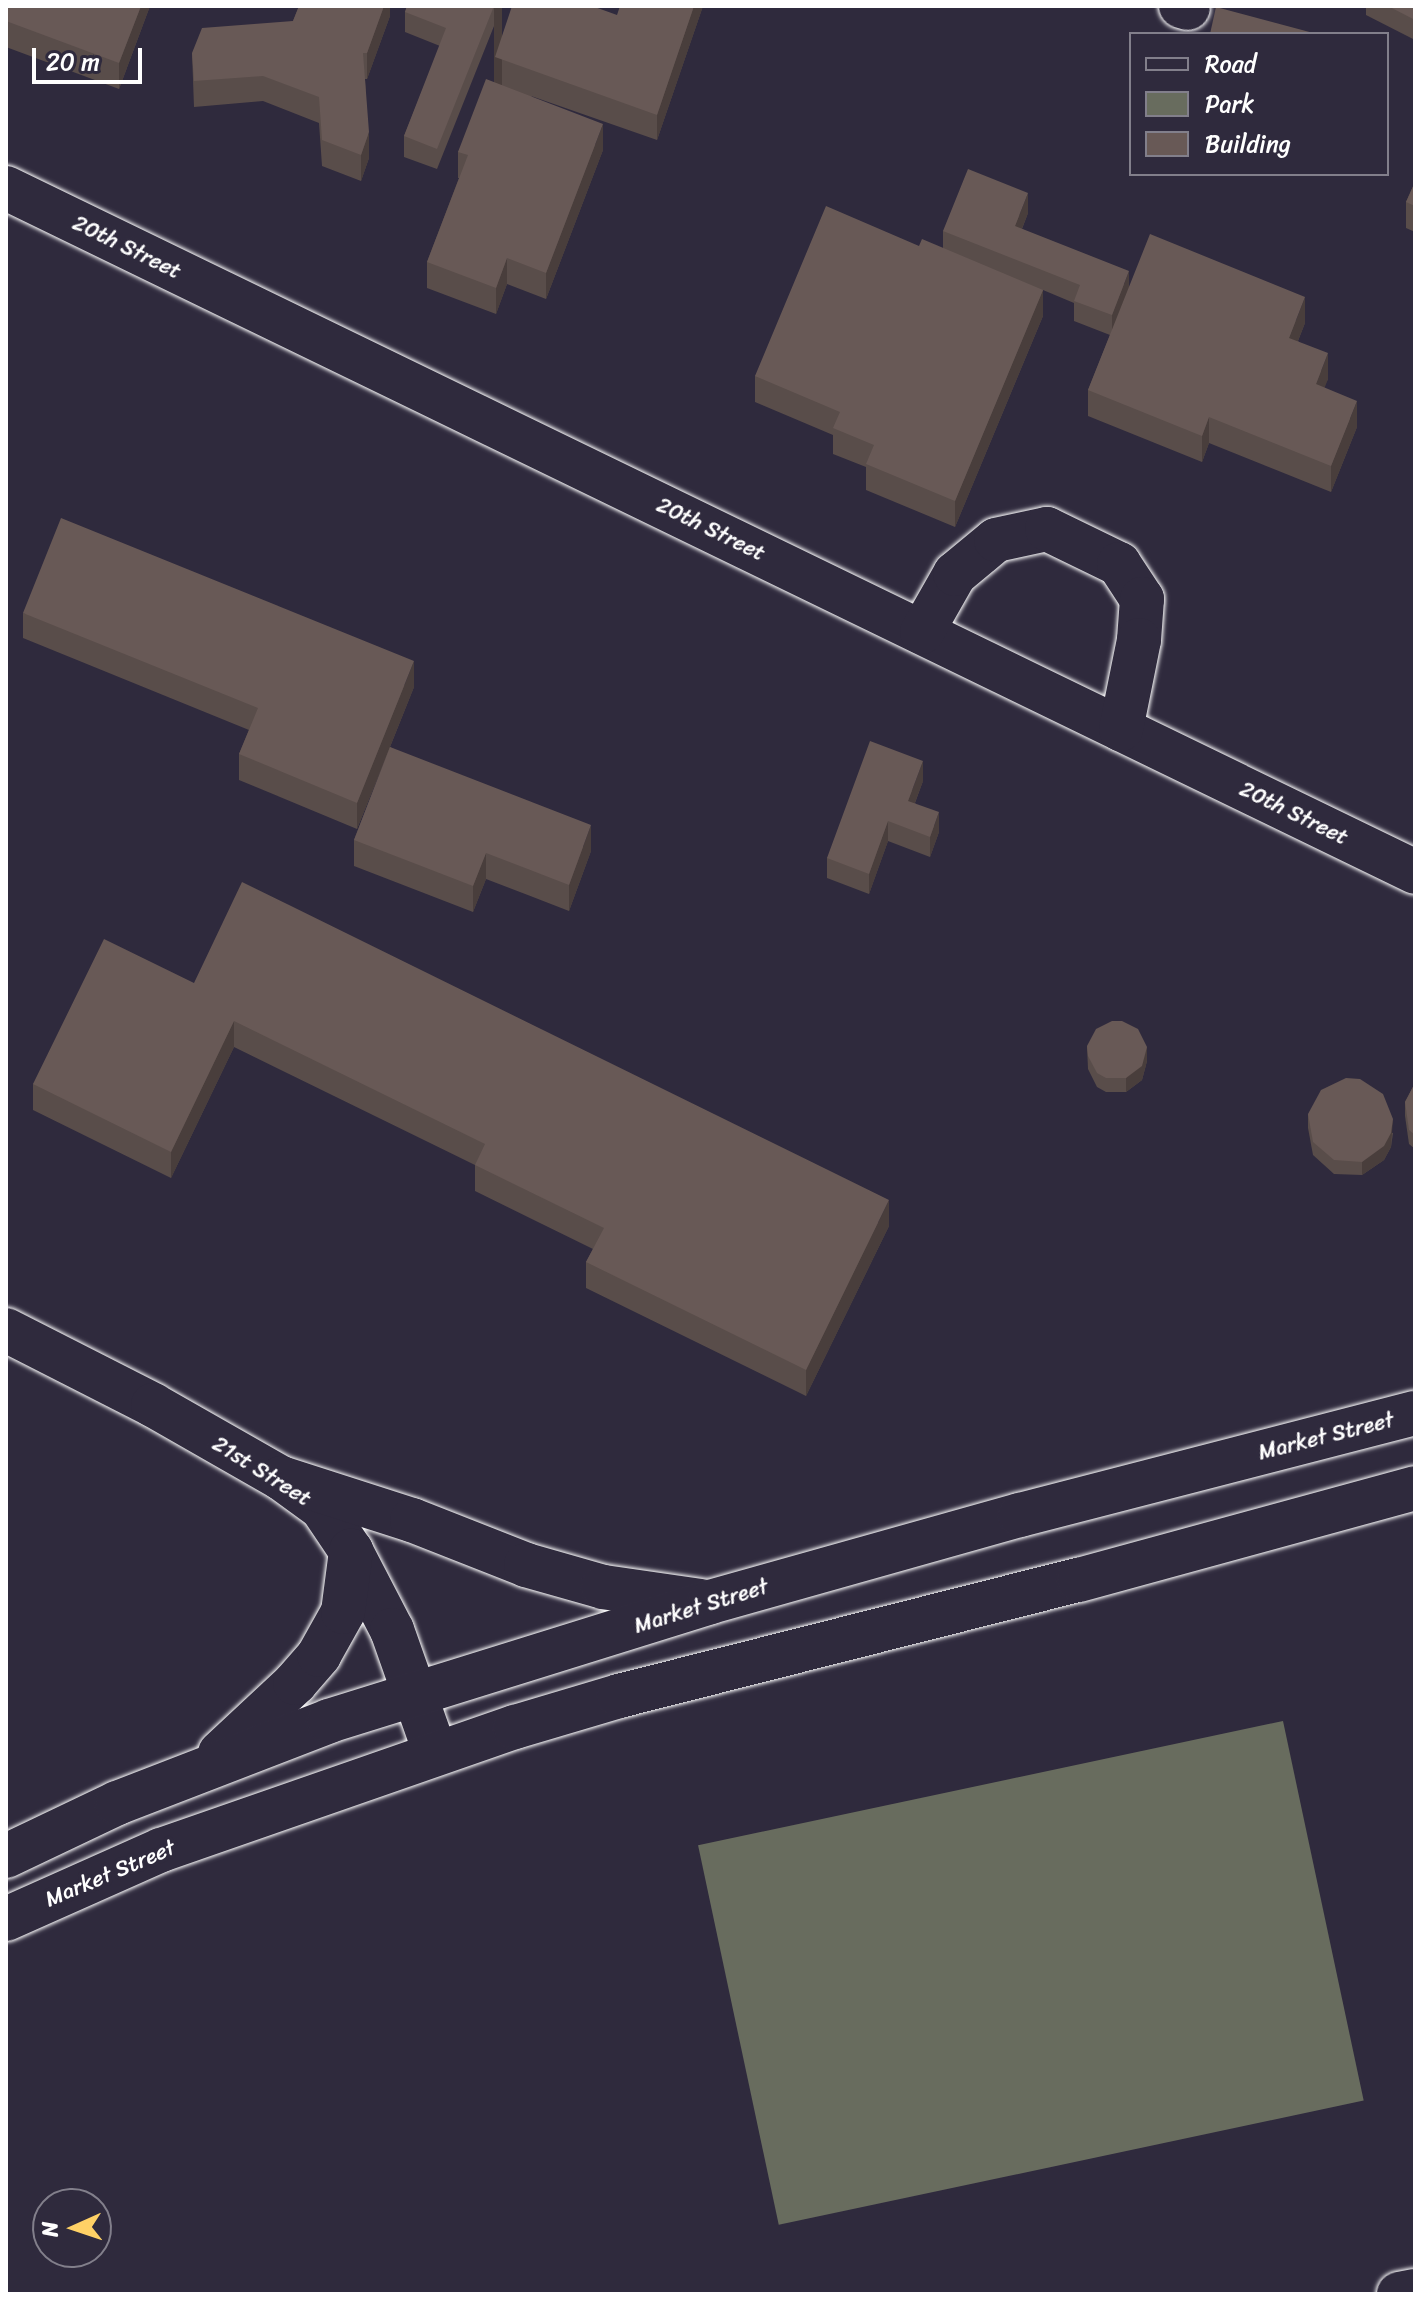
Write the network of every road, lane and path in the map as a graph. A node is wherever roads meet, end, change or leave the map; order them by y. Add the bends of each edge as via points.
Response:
1 (6, 188) edge
2 (922, 632) junction
3 (1121, 729) junction
4 (1415, 872) edge
5 (6, 1330) edge
6 (1415, 1413) edge
7 (281, 1478) junction
8 (1415, 1488) edge
9 (351, 1551) junction
10 (710, 1602) junction
11 (416, 1694) junction
12 (435, 1752) junction
13 (206, 1765) junction
14 (6, 1856) edge
15 (6, 1919) edge
16 (1415, 2291) edge
17 (1399, 2294) edge

1 - 2 main road, 20th Street
2 - 3 main road, 20th Street
2 - 3 main road via 955,574 996,540 1047,529 1105,557 1119,564 1142,599
3 - 4 main road, 20th Street
5 - 7 main road, 21st Street
6 - 10 main road, Market Street
7 - 9 main road, 21st Street via 322,1508
7 - 10 main road via 412,1520 526,1565 603,1587
8 - 12 main road, Market Street via 1018,1596 619,1696
9 - 11 main road, 21st Street via 392,1630
9 - 13 main road via 343,1612 319,1655
10 - 11 main road, Market Street
11 - 12 main road, 21st Street
11 - 13 main road, Market Street
12 - 15 main road, Market Street via 161,1850
13 - 14 main road, Market Street
16 - 17 main road

